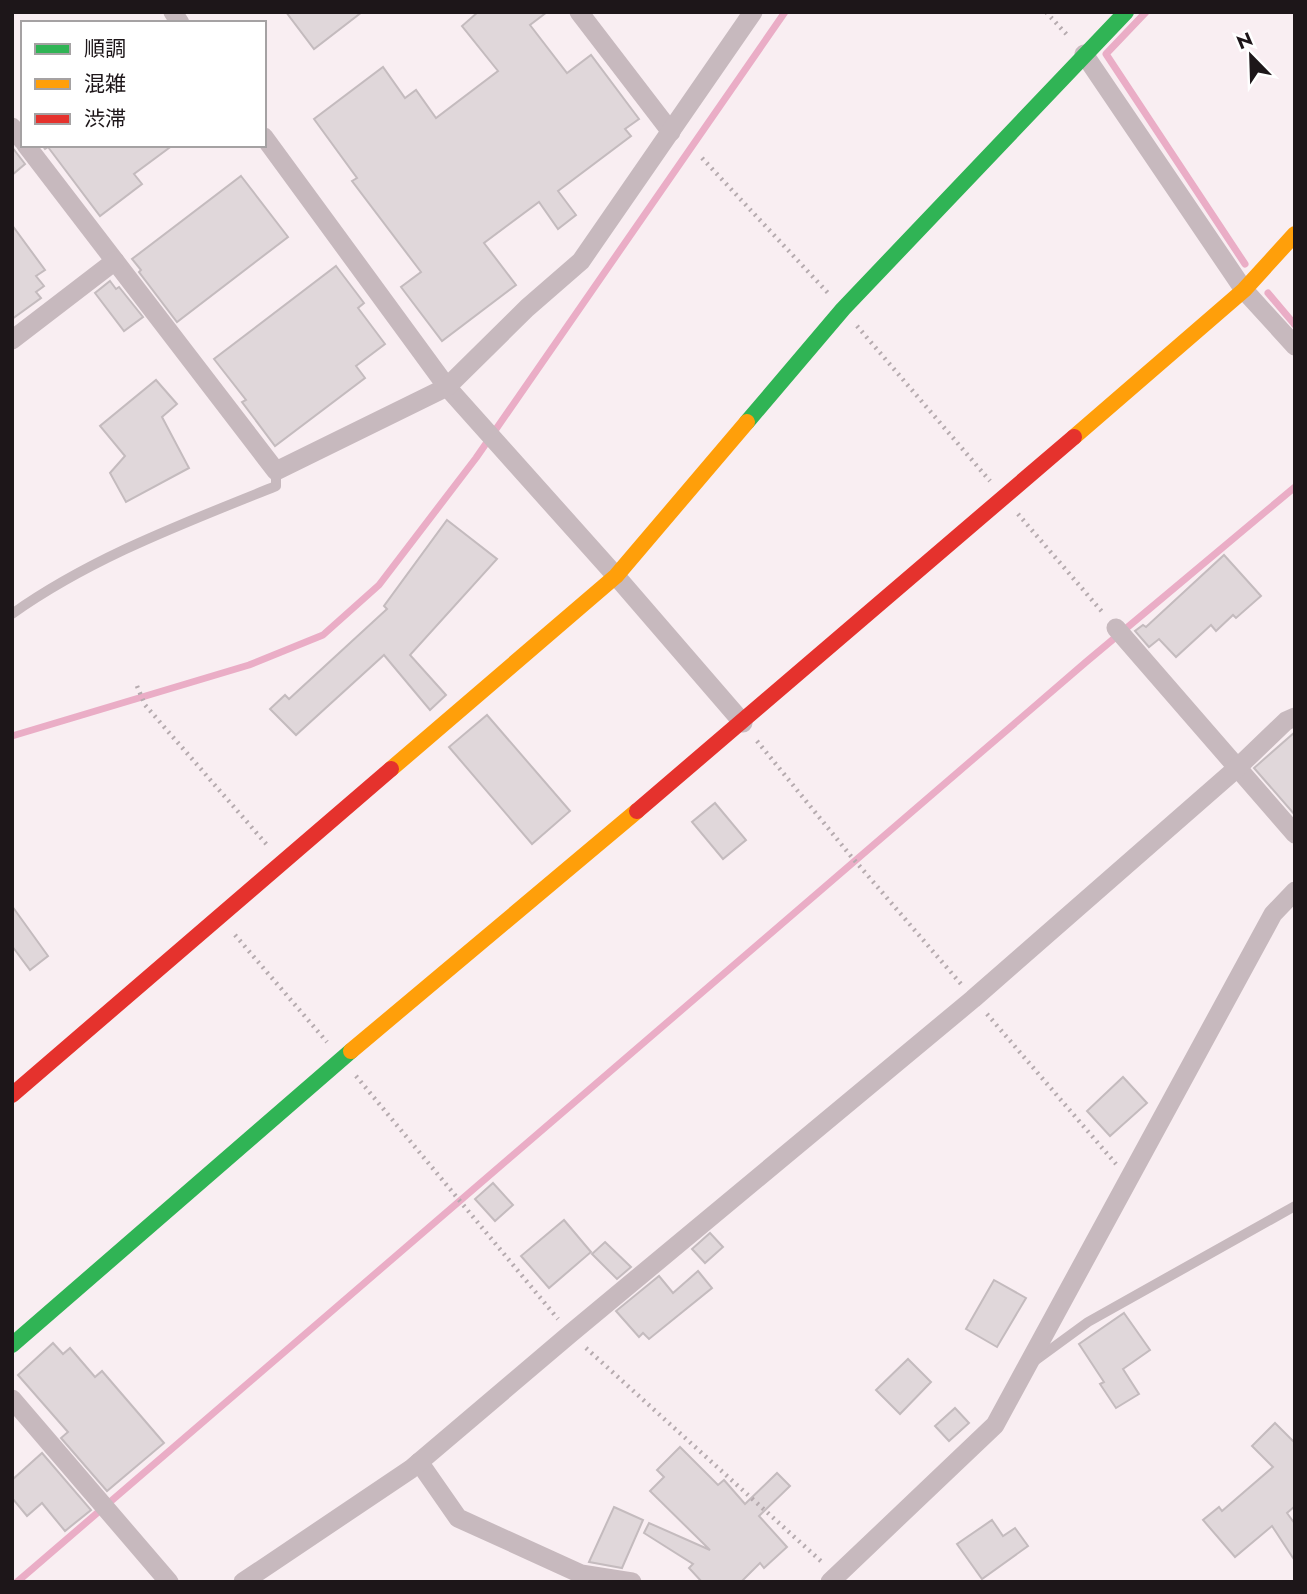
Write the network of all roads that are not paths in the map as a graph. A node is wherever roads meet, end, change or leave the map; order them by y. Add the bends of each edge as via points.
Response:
1 (579, 12) edge
2 (753, 12) edge
3 (1126, 12) edge
4 (1084, 54) junction
5 (671, 132) junction
6 (266, 140) edge
7 (28, 147) edge
8 (1295, 234) edge
9 (115, 261) junction
10 (1244, 290) junction
11 (12, 341) edge
12 (1295, 346) edge
13 (447, 387) junction
14 (276, 471) junction
15 (616, 576) junction
16 (12, 614) edge
17 (1121, 633) road end
18 (1295, 717) edge
19 (743, 723) junction
20 (1237, 768) junction
21 (1295, 834) edge
22 (1295, 891) edge
23 (12, 1095) edge
24 (1295, 1206) edge
25 (12, 1345) edge
26 (1027, 1366) junction
27 (12, 1399) edge
28 (419, 1462) junction
29 (834, 1579) edge
30 (169, 1582) edge
31 (243, 1582) edge
32 (632, 1582) edge

1 - 5 street
2 - 5 street
3 - 4 street
4 - 10 street
4 - 15 street via 843,309
5 - 13 street via 581,261
6 - 13 street
7 - 9 street
8 - 10 street
9 - 11 street
9 - 14 street
10 - 12 street
10 - 19 street
13 - 14 street
13 - 15 street
14 - 16 lane via 276,486 139,541
15 - 19 street
15 - 23 street
17 - 20 street
18 - 20 street
19 - 25 street via 341,1059
20 - 21 street
20 - 28 street via 973,999
22 - 26 street via 1273,914
24 - 26 lane via 1088,1322
26 - 29 street via 995,1425
27 - 30 street
28 - 31 street
28 - 32 street via 458,1518 581,1574

